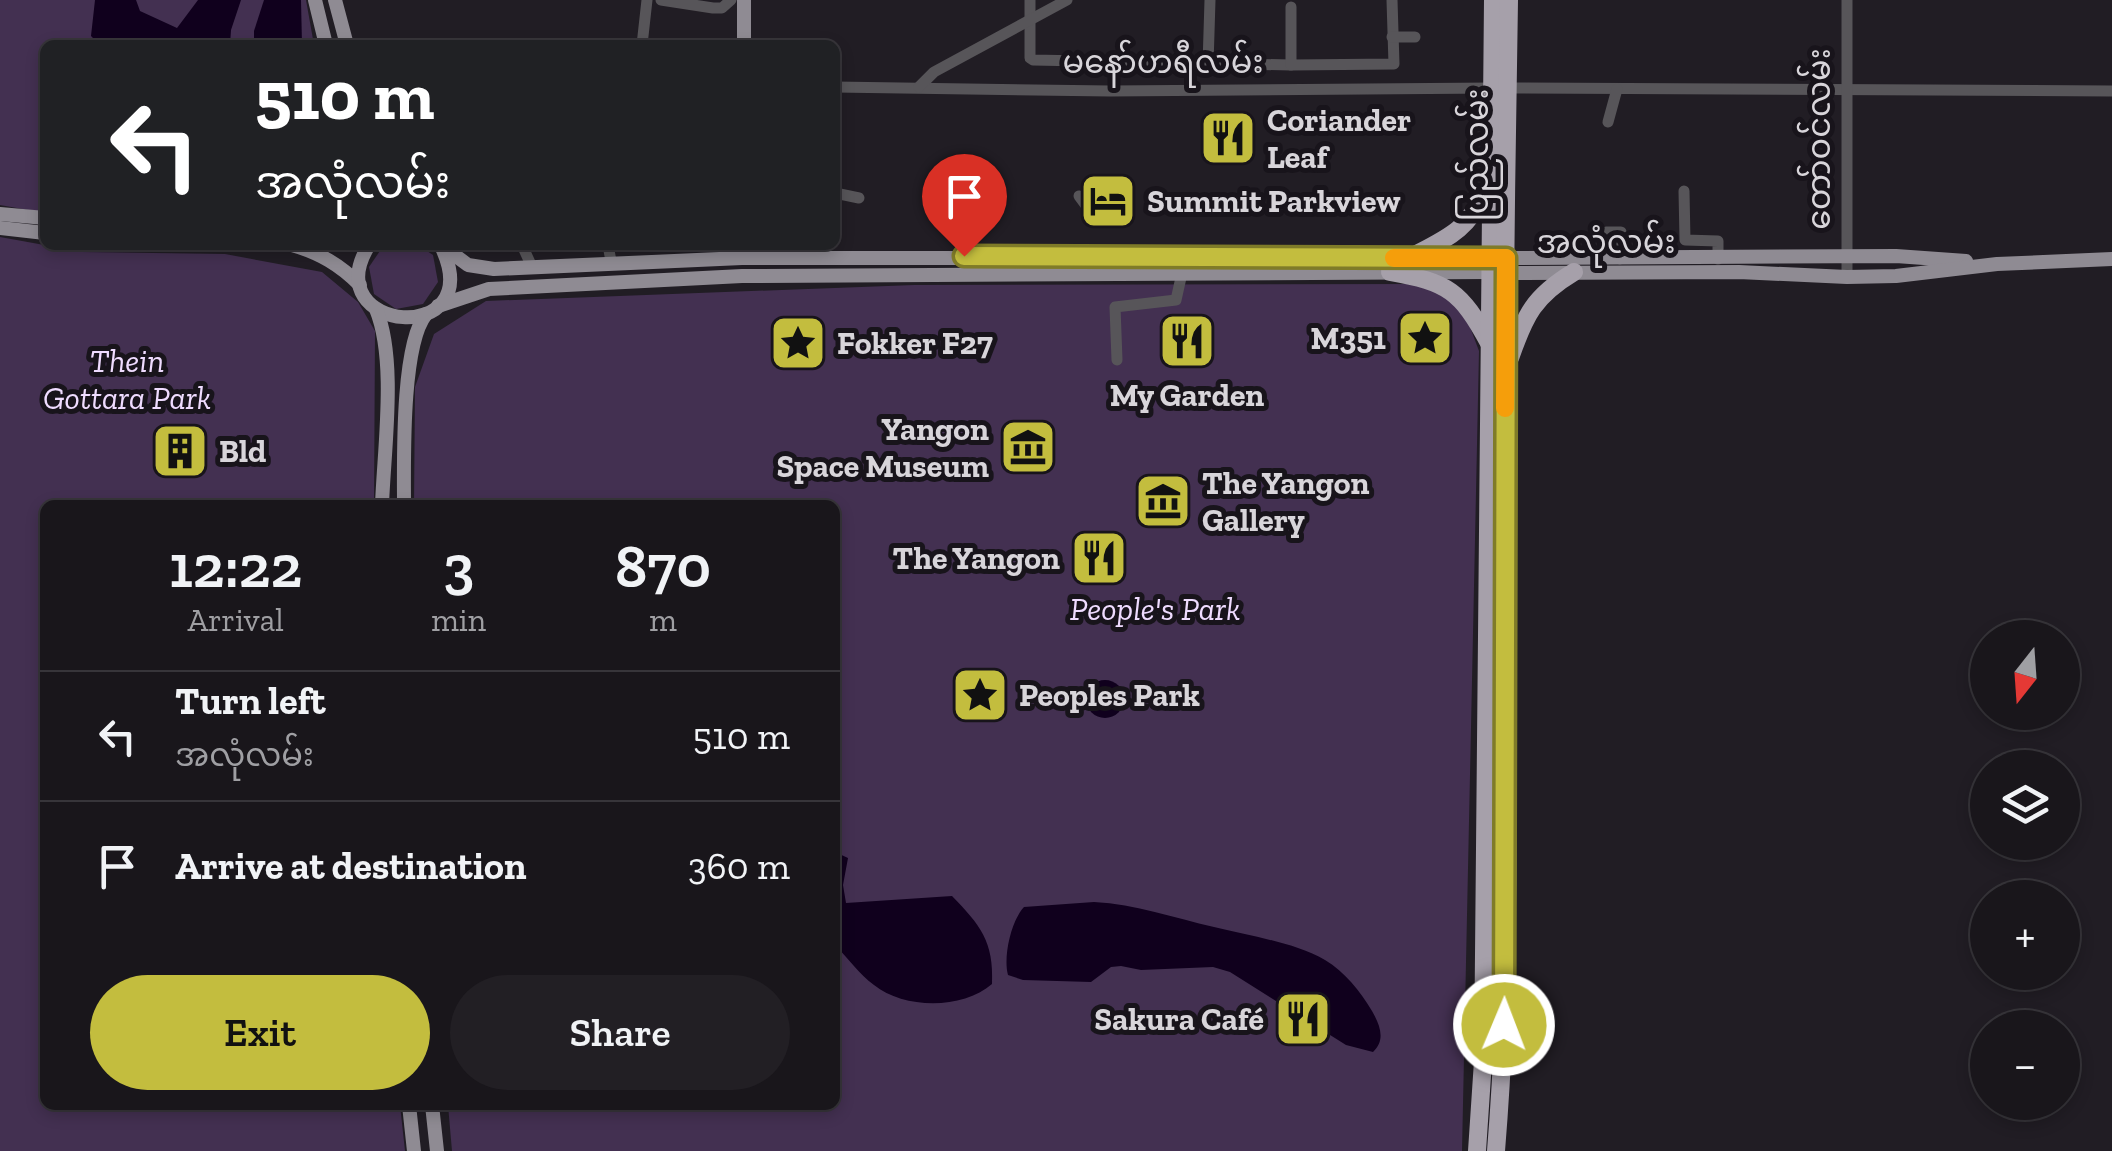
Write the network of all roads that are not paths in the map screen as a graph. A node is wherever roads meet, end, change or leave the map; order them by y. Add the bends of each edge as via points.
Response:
1 (315, 0) edge
2 (335, 0) edge
3 (647, 0) edge
4 (660, 0) edge
5 (732, 0) edge
6 (744, 0) edge
7 (1030, 0) edge
8 (1067, 0) edge
9 (1210, 0) edge
10 (1392, 0) edge
11 (1493, 0) edge
12 (1508, 0) edge
13 (1847, 0) edge
14 (1291, 7) dead end
15 (1030, 20) junction
16 (1392, 37) junction
17 (1414, 37) dead end
18 (325, 40) edge
19 (346, 40) edge
20 (643, 40) edge
21 (744, 40) edge
22 (1208, 65) junction
23 (1291, 65) junction
24 (840, 87) edge
25 (919, 87) junction
26 (1500, 88) junction
27 (1617, 89) junction
28 (1846, 90) junction
29 (2112, 91) edge
30 (1608, 122) dead end
31 (1490, 184) junction
32 (1684, 191) dead end
33 (840, 194) edge
34 (1079, 196) dead end
35 (859, 198) dead end
36 (0, 214) edge
37 (40, 218) edge
38 (1096, 219) dead end
39 (0, 228) edge
40 (40, 232) edge
41 (1606, 232) dead end
42 (307, 250) edge
43 (367, 250) edge
44 (443, 250) edge
45 (448, 250) edge
46 (524, 250) edge
47 (609, 250) edge
48 (794, 250) edge
49 (742, 251) edge
50 (692, 252) edge
51 (814, 257) junction
52 (1847, 257) junction
53 (1409, 258) junction
54 (1620, 259) junction
55 (1718, 259) junction
56 (2112, 259) edge
57 (611, 261) junction
58 (1997, 264) junction
59 (1359, 265) junction
60 (1498, 265) junction
61 (532, 267) junction
62 (1390, 272) junction
63 (1574, 272) junction
64 (1182, 273) junction
65 (742, 276) junction
66 (1846, 277) junction
67 (361, 286) junction
68 (375, 308) junction
69 (432, 310) junction
70 (1491, 346) junction
71 (1117, 360) dead end
72 (1504, 378) junction
73 (384, 436) junction
74 (404, 437) junction
75 (382, 500) edge
76 (404, 500) edge
77 (410, 1110) edge
78 (433, 1110) edge
79 (414, 1151) edge
80 (437, 1151) edge
81 (1477, 1151) edge
82 (1496, 1151) edge

1 - 18 main road
2 - 19 main road
3 - 20 street
4 - 5 street via 713,8
6 - 21 main road
7 - 15 street
8 - 15 street
9 - 22 street
10 - 16 street
11 - 26 highway, ပြည်လမ်း
12 - 26 highway, ပြည်လမ်း
13 - 28 street, တော်ဝင်လမ်း
14 - 23 street
15 - 22 street via 1033,60
15 - 25 street via 934,72
16 - 17 street
16 - 23 street via 1394,64
22 - 23 street
24 - 25 street, မနော်ဟရီလမ်း
25 - 26 street, မနော်ဟရီလမ်း
26 - 27 street, မနော်ဟရီလမ်း
26 - 31 highway, ပြည်လမ်း
26 - 60 highway, ပြည်လမ်း
27 - 28 street, မနော်ဟရီလမ်း
27 - 30 street
28 - 29 street, မနော်ဟရီလမ်း
28 - 52 street, တော်ဝင်လမ်း
31 - 53 highway via 1454,235
31 - 60 highway, ပြည်လမ်း
32 - 55 street via 1685,240 1718,241
33 - 35 street
34 - 38 street
36 - 37 main road
39 - 40 main road
41 - 54 street via 1621,232
42 - 67 main road
43 - 67 main road
44 - 69 main road via 449,287
45 - 61 main road, အလုံလမ်း via 468,265
46 - 61 street
47 - 57 street
48 - 51 street
49 - 50 main road, အလုံလမ်း
49 - 51 main road, အလုံလမ်း
49 - 65 main road
50 - 57 main road, အလုံလမ်း
51 - 59 main road, အလုံလမ်း
52 - 55 main road, အလုံလမ်း
52 - 58 main road, အလုံလမ်း
52 - 66 street, တော်ဝင်လမ်း
53 - 59 main road, အလုံလမ်း
53 - 60 main road, အလုံလမ်း
54 - 55 main road, အလုံလမ်း
54 - 60 main road, အလုံလမ်း
56 - 58 main road, အလုံလမ်း
57 - 61 main road, အလုံလမ်း
58 - 66 main road, အလုံလမ်း
59 - 62 main road, အလုံလမ်း
59 - 64 main road, အလုံလမ်း
60 - 62 main road, အလုံလမ်း
60 - 63 main road, အလုံလမ်း
60 - 70 highway, ပြည်လမ်း
60 - 72 highway, ပြည်လမ်း
62 - 70 highway via 1447,288
63 - 66 main road, အလုံလမ်း
63 - 72 highway via 1532,306
64 - 65 main road, အလုံလမ်း
64 - 71 street via 1176,300 1115,306
65 - 69 main road, အလုံလမ်း via 489,289
67 - 68 main road
68 - 69 main road via 400,319
68 - 73 main road via 387,355
69 - 74 main road via 420,322 414,349
70 - 81 highway, ပြည်လမ်း
72 - 82 highway, ပြည်လမ်း via 1505,896
73 - 74 main road
73 - 75 main road
74 - 76 main road
77 - 79 main road
78 - 80 main road

